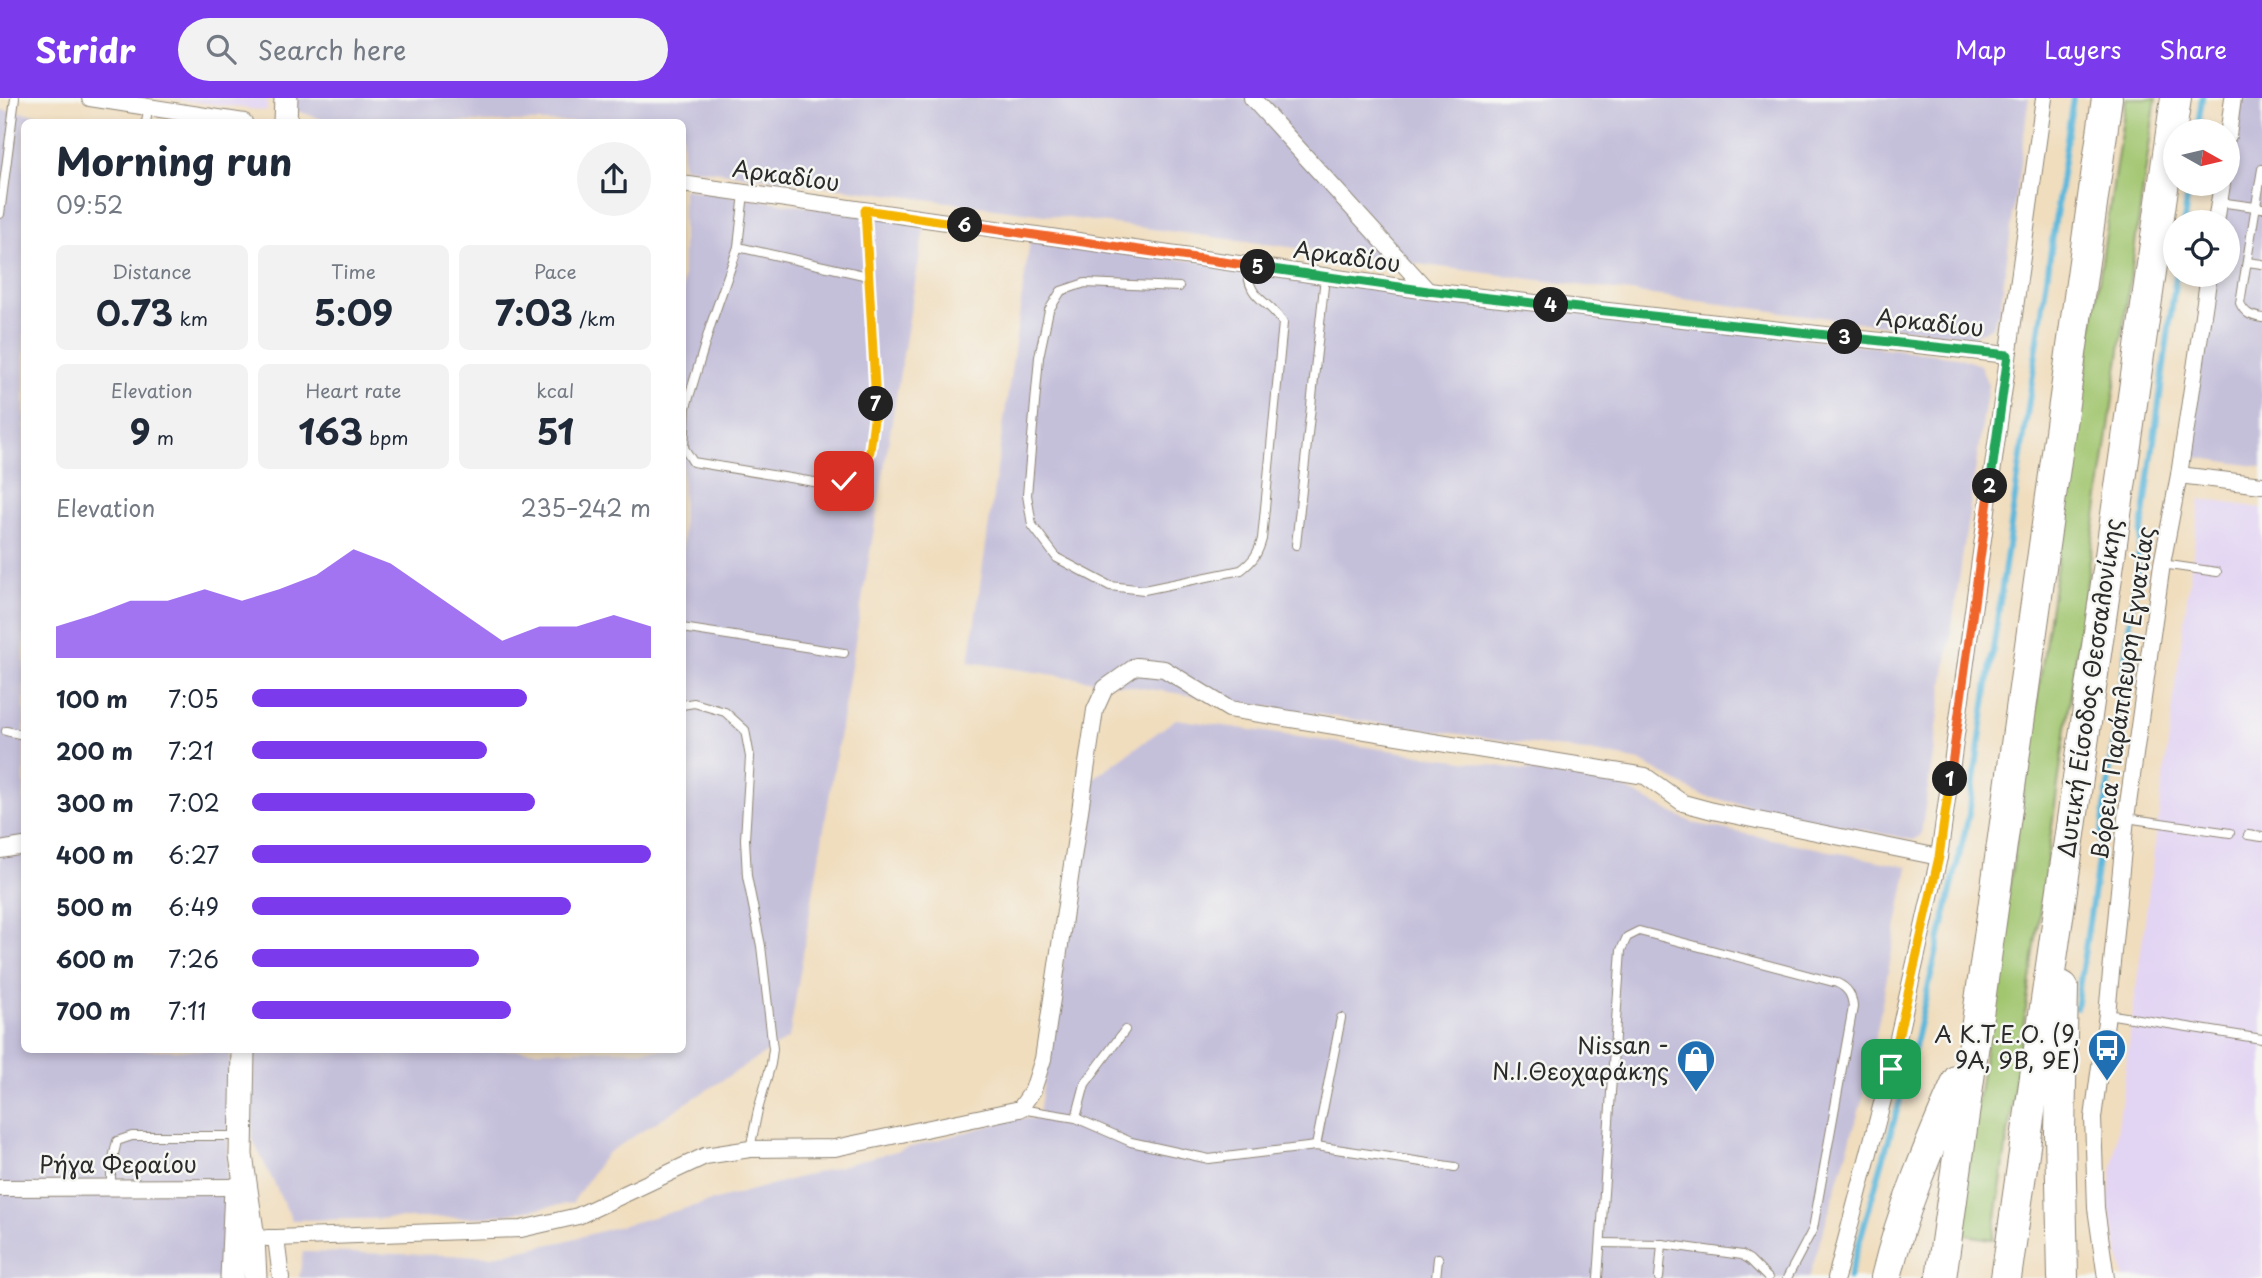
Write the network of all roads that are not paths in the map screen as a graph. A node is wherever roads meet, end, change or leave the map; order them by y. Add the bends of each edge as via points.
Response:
1 (15, 98) edge
2 (90, 98) edge
3 (286, 98) edge
4 (1252, 98) edge
5 (2044, 98) edge
6 (2107, 98) edge
7 (2176, 98) edge
8 (2233, 98) edge
9 (149, 106) junction
10 (147, 119) edge
11 (226, 119) edge
12 (285, 119) edge
13 (2230, 119) edge
14 (2262, 169) edge
15 (686, 185) edge
16 (744, 193) junction
17 (2220, 196) edge
18 (2219, 202) junction
19 (2259, 208) edge
20 (865, 210) junction
21 (2218, 210) edge
22 (0, 214) edge
23 (738, 247) junction
24 (2247, 262) junction
25 (2262, 264) edge
26 (1247, 265) junction
27 (868, 276) junction
28 (1325, 276) junction
29 (1179, 287) dead end
30 (2206, 287) edge
31 (1428, 291) junction
32 (2262, 318) edge
33 (2008, 355) junction
34 (686, 407) edge
35 (686, 451) edge
36 (2179, 475) junction
37 (2262, 485) edge
38 (1296, 545) dead end
39 (2162, 564) junction
40 (2217, 572) dead end
41 (686, 629) edge
42 (844, 653) dead end
43 (686, 705) edge
44 (6, 731) dead end
45 (21, 734) edge
46 (2126, 818) junction
47 (2230, 833) dead end
48 (2248, 835) dead end
49 (2262, 837) edge
50 (21, 846) edge
51 (2067, 846) junction
52 (0, 850) edge
53 (1939, 857) junction
54 (2107, 1014) junction
55 (1341, 1018) dead end
56 (1125, 1030) dead end
57 (2262, 1039) edge
58 (1974, 1044) junction
59 (243, 1053) edge
60 (1020, 1109) junction
61 (1076, 1118) junction
62 (240, 1145) junction
63 (1315, 1146) junction
64 (750, 1149) junction
65 (1455, 1167) dead end
66 (236, 1187) junction
67 (0, 1188) edge
68 (111, 1188) junction
69 (254, 1241) junction
70 (1601, 1243) junction
71 (1662, 1244) junction
72 (1438, 1258) dead end
73 (232, 1278) edge
74 (255, 1278) edge
75 (281, 1278) edge
76 (1436, 1278) edge
77 (1598, 1278) edge
78 (1659, 1278) edge
79 (1768, 1278) edge
80 (1787, 1278) edge
81 (1836, 1278) edge
82 (1886, 1278) edge
83 (1941, 1278) edge
84 (2006, 1278) edge
85 (2063, 1278) edge
86 (2106, 1278) edge

1 - 22 lane
2 - 9 street
3 - 12 main road
4 - 31 street
5 - 33 street
6 - 58 highway
7 - 51 highway, Δυτική Είσοδος Θεσσαλονίκης
8 - 13 street
9 - 10 lane
9 - 11 street
14 - 19 lane
15 - 16 street, Αρκαδίου
16 - 20 street, Αρκαδίου
16 - 23 lane
17 - 18 street
18 - 19 lane
18 - 21 street
19 - 24 lane
20 - 26 street, Αρκαδίου
20 - 27 lane
23 - 27 lane
23 - 34 lane
24 - 25 lane
24 - 32 lane via 2241,303 2244,311
26 - 28 street, Αρκαδίου
26 - 29 lane via 1248,282 1256,297 1283,323 1259,552 1241,570 1144,590 1110,586 1057,558 1032,525 1027,495 1039,357 1049,310 1061,291 1085,283
27 - 35 lane via 876,404 870,451 862,468 844,481 814,482 693,462
28 - 31 street, Αρκαδίου
28 - 38 lane
30 - 36 street, Βόρεια Παράπλευρη Εγνατίας
31 - 33 street, Αρκαδίου
33 - 53 street
36 - 37 street
36 - 39 street, Βόρεια Παράπλευρη Εγνατίας
39 - 40 lane
39 - 46 street, Βόρεια Παράπλευρη Εγνατίας
41 - 42 lane
43 - 64 lane via 725,712 745,730 750,757 747,876 773,1049
44 - 45 lane
46 - 47 lane
46 - 54 street, Βόρεια Παράπλευρη Εγνατίας
48 - 49 lane
50 - 52 street
51 - 84 highway, Δυτική Είσοδος Θεσσαλονίκης
51 - 85 highway via 2060,1133
53 - 60 street via 1683,803 1645,776 1229,709 1164,669 1136,666 1105,688 1095,710 1042,1059 1033,1090
53 - 81 street via 1891,1069
54 - 57 lane
54 - 86 street, Βόρεια Παράπλευρη Εγνατίας via 2093,1118 2096,1208
55 - 63 lane
56 - 61 lane via 1086,1084
58 - 82 highway via 1913,1189
58 - 83 highway
59 - 62 main road
60 - 61 lane
60 - 64 street via 835,1148
61 - 63 lane via 1132,1142 1209,1159
62 - 66 main road
62 - 68 lane via 132,1136 117,1141
62 - 69 main road
63 - 65 lane
64 - 69 street via 705,1156 578,1216 521,1229
66 - 68 street, Ρήγα Φεραίου
66 - 69 main road
67 - 68 street, Ρήγα Φεραίου
69 - 73 main road
69 - 74 main road
69 - 75 street
70 - 71 lane
70 - 77 lane
70 - 80 lane via 1620,950 1633,933 1646,931 1837,983 1851,995 1853,1007 1812,1232
71 - 78 lane
71 - 79 lane via 1742,1255
72 - 76 lane

